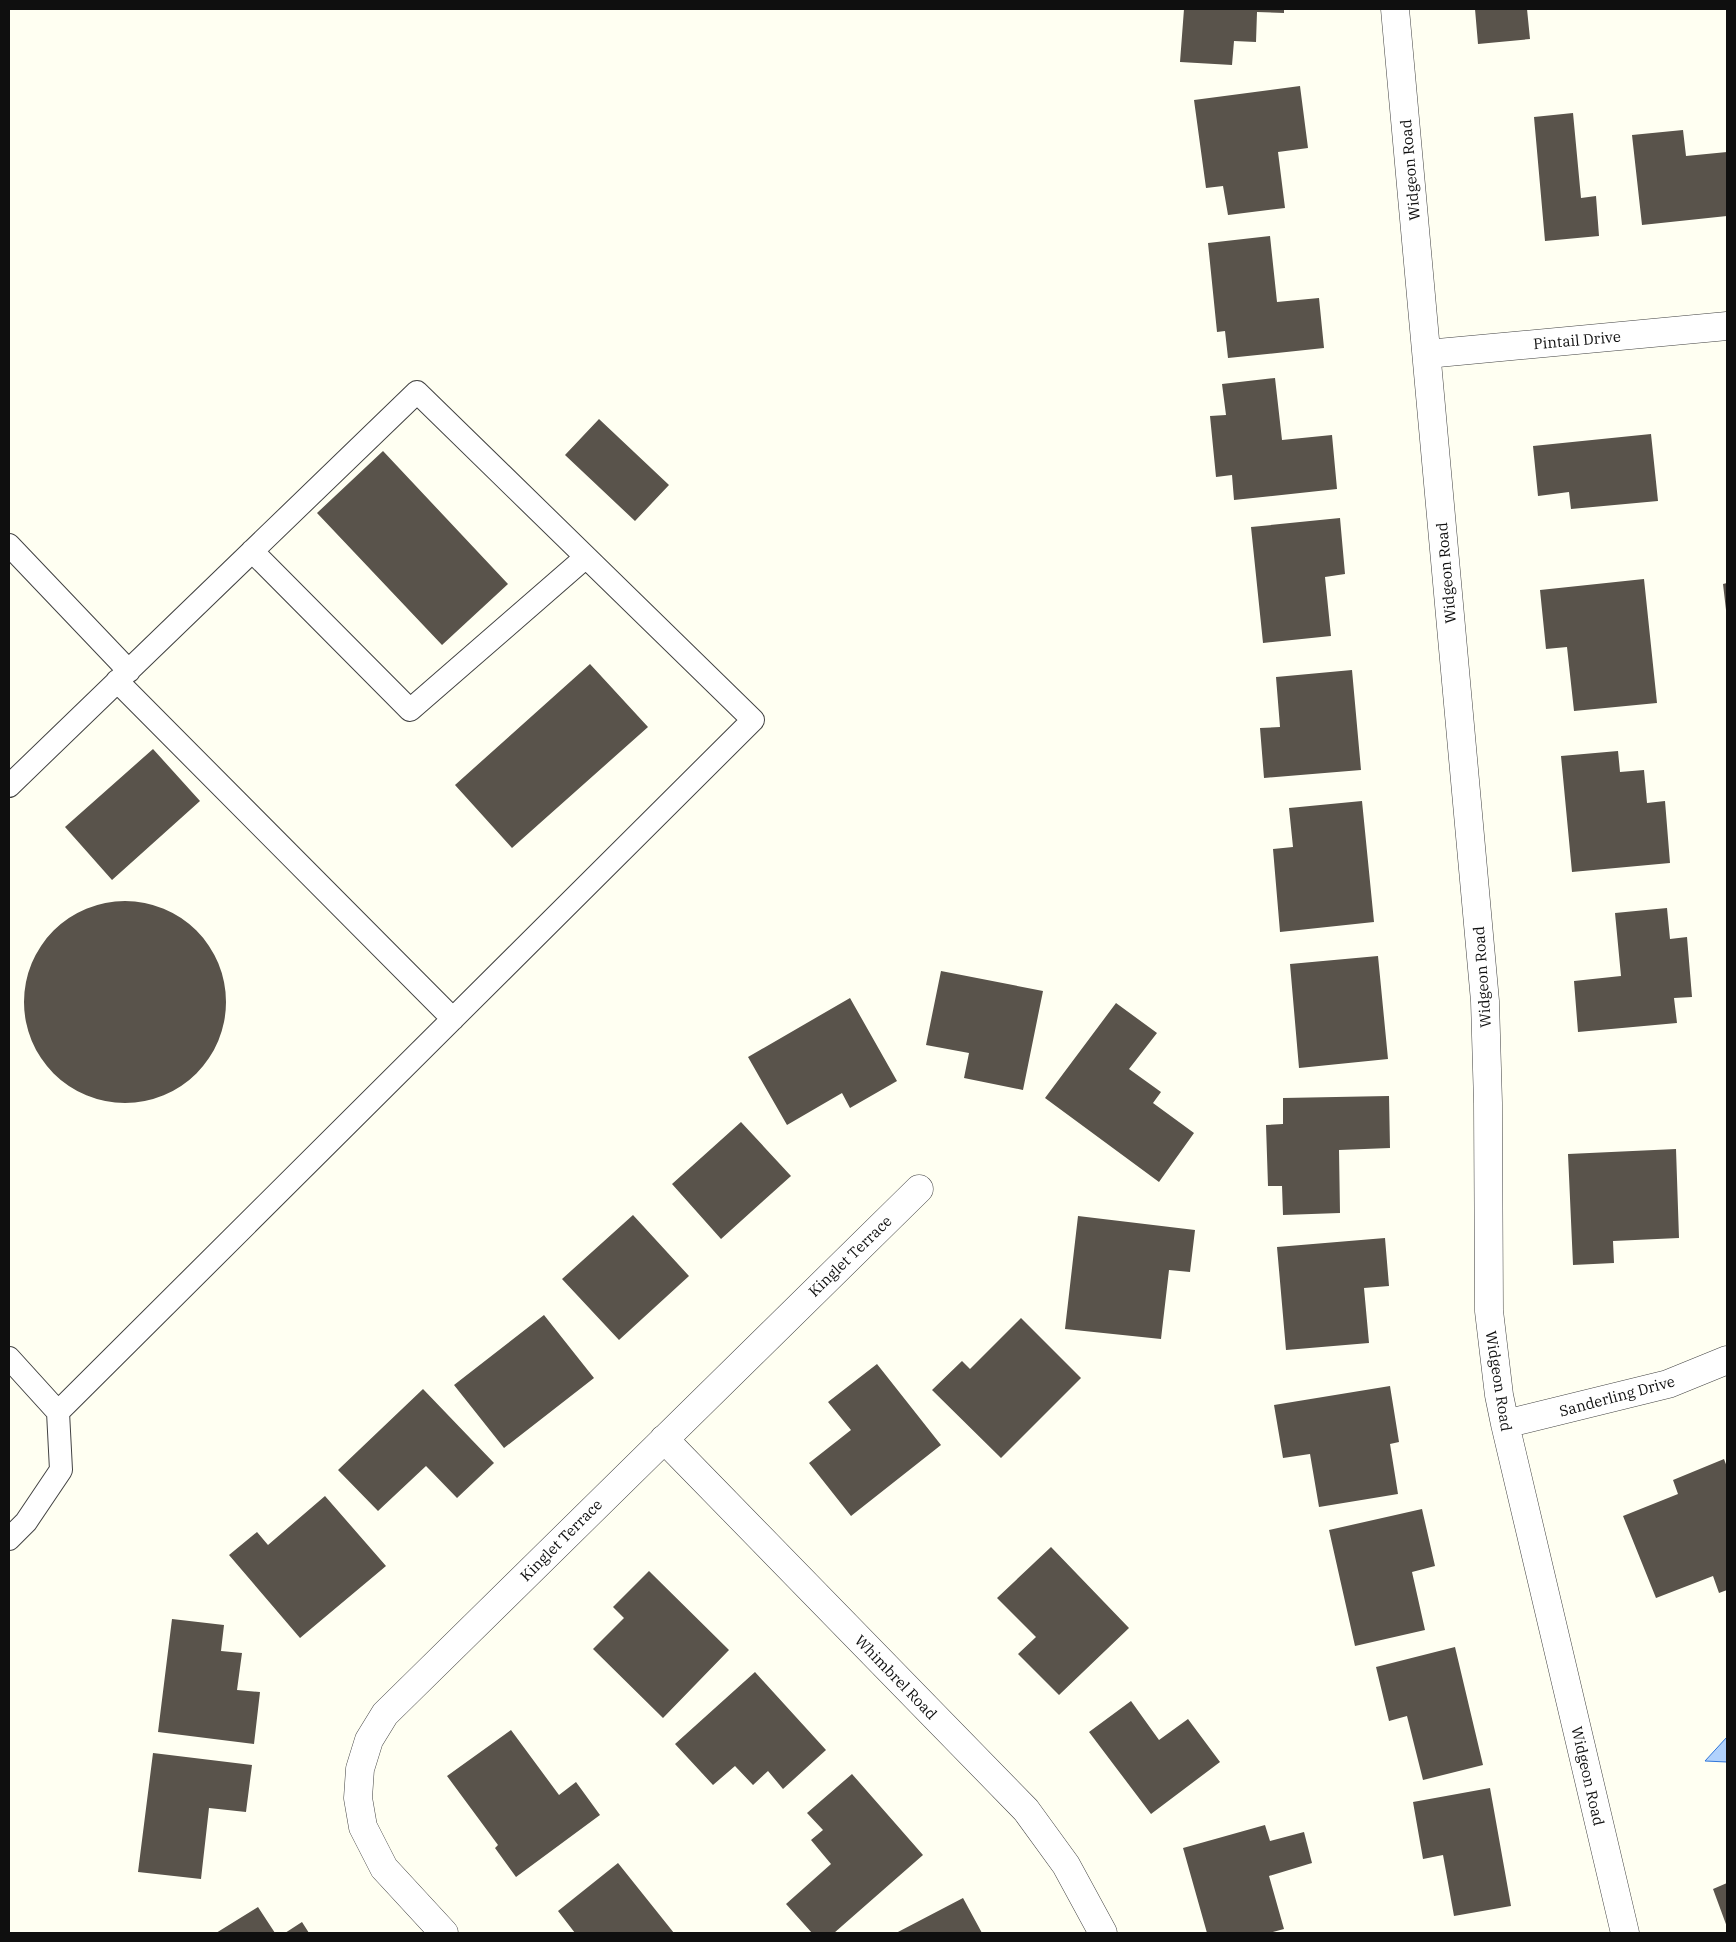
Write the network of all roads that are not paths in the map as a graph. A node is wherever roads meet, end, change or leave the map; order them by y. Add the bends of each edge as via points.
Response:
1 (1395, 9) edge
2 (1727, 326) edge
3 (1427, 354) junction
4 (9, 545) edge
5 (252, 551) junction
6 (586, 557) junction
7 (123, 676) junction
8 (9, 786) edge
9 (453, 1019) junction
10 (919, 1189) dead end
11 (9, 1358) edge
12 (1727, 1360) edge
13 (58, 1412) junction
14 (1505, 1424) junction
15 (664, 1439) junction
16 (9, 1539) edge
17 (444, 1933) edge
18 (1103, 1933) edge
19 (1625, 1933) edge

1 - 3 street, Widgeon Road
2 - 3 street, Pintail Drive
3 - 14 street, Widgeon Road via 1485,1001 1489,1312
4 - 7 lane
5 - 6 lane via 410,710
5 - 6 lane via 417,392
5 - 7 lane
6 - 9 lane via 753,720
7 - 8 lane
7 - 9 lane
9 - 13 lane
10 - 15 street, Kinglet Terrace
11 - 13 lane
12 - 14 street, Sanderling Drive via 1668,1384
13 - 16 lane via 61,1470 26,1522
14 - 19 street, Widgeon Road
15 - 17 street, Kinglet Terrace via 384,1714 369,1740 360,1768 358,1798 363,1827 384,1868
15 - 18 street, Whimbrel Road via 1026,1810 1066,1865

